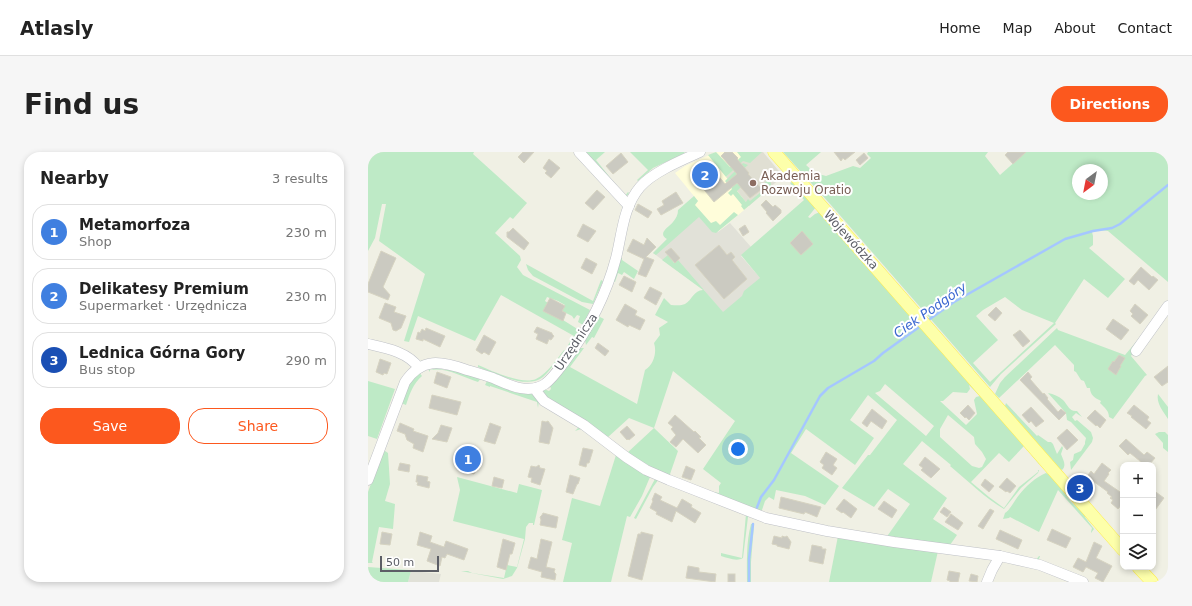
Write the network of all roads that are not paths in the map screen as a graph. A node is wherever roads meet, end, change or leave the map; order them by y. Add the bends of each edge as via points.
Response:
1 (579, 152) edge
2 (700, 152) edge
3 (774, 152) edge
4 (628, 206) junction
5 (1168, 306) edge
6 (368, 344) edge
7 (1136, 351) dead end
8 (416, 370) junction
9 (536, 388) junction
10 (368, 480) edge
11 (1120, 547) edge
12 (1000, 556) junction
13 (1141, 570) edge
14 (987, 582) edge
15 (1083, 582) edge
16 (1152, 582) edge

1 - 4 street
2 - 4 street, Urzędnicza via 646,181
3 - 11 main road, Wojewódzka
4 - 9 street, Urzędnicza via 611,276 596,312 574,349 556,372
5 - 7 street
6 - 8 street via 406,356 415,362
8 - 9 street via 433,363 449,364 513,387
8 - 10 street via 405,382
9 - 12 street via 544,401 584,425 646,470 757,515 858,536
12 - 14 street
12 - 15 street via 1033,563
13 - 16 main road

